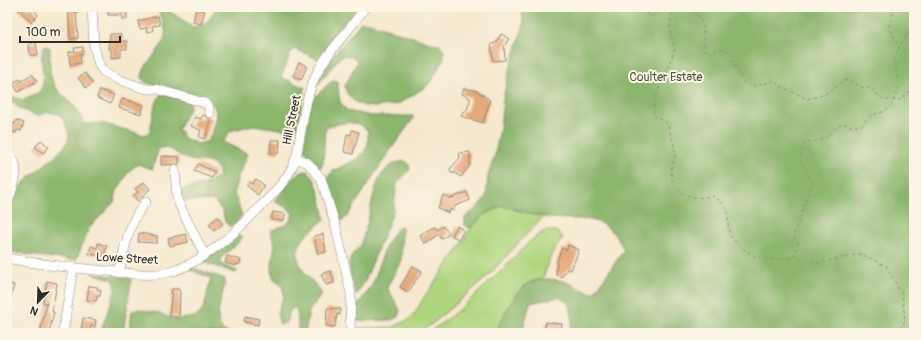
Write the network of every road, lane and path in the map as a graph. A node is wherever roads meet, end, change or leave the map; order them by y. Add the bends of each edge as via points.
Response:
1 (92, 7) edge
2 (365, 7) edge
3 (648, 7) edge
4 (658, 7) edge
5 (672, 7) edge
6 (688, 7) edge
7 (698, 7) edge
8 (894, 7) edge
9 (694, 11) junction
10 (914, 19) edge
11 (899, 49) junction
12 (914, 88) edge
13 (894, 101) junction
14 (210, 113) dead end
15 (7, 152) edge
16 (296, 158) junction
17 (175, 170) dead end
18 (146, 202) dead end
19 (7, 206) edge
20 (204, 254) junction
21 (794, 256) junction
22 (7, 258) edge
23 (73, 268) junction
24 (119, 272) junction
25 (62, 333) edge
26 (350, 333) edge
27 (899, 333) edge

1 - 14 street via 94,46 103,71 146,89 157,89 205,103
2 - 16 street, Hill Street via 315,76
3 - 4 path via 650,17 655,15
5 - 21 path via 670,31 675,48 655,98 653,115 667,123 675,156 670,172 675,186 687,197 700,199 712,196 723,202 728,210 731,237 744,251 760,259 782,260
6 - 9 path
7 - 9 path
8 - 11 path via 889,26
9 - 13 path via 704,25 705,50 712,53 726,50 732,54 744,83 755,86 774,81 806,99 838,87 844,80 870,88 884,100
10 - 11 path
11 - 13 path via 893,61 898,70
12 - 13 path via 901,100
13 - 21 path via 885,111 872,115 861,126 848,126 843,123 827,138 818,142 805,142 799,152 800,163 812,183 793,237 798,243
15 - 19 street via 17,166
16 - 20 street, Lowe Street via 290,172 271,196 242,226
16 - 26 street, Hill Street via 308,163 321,178 336,227 351,294
17 - 20 street via 176,200
18 - 24 street via 134,218 128,233
20 - 24 street, Lowe Street via 172,271 160,274
21 - 27 path via 818,263 860,254 886,266 902,294 905,320
22 - 23 street, Lowe Street
23 - 24 street, Lowe Street
23 - 25 street

